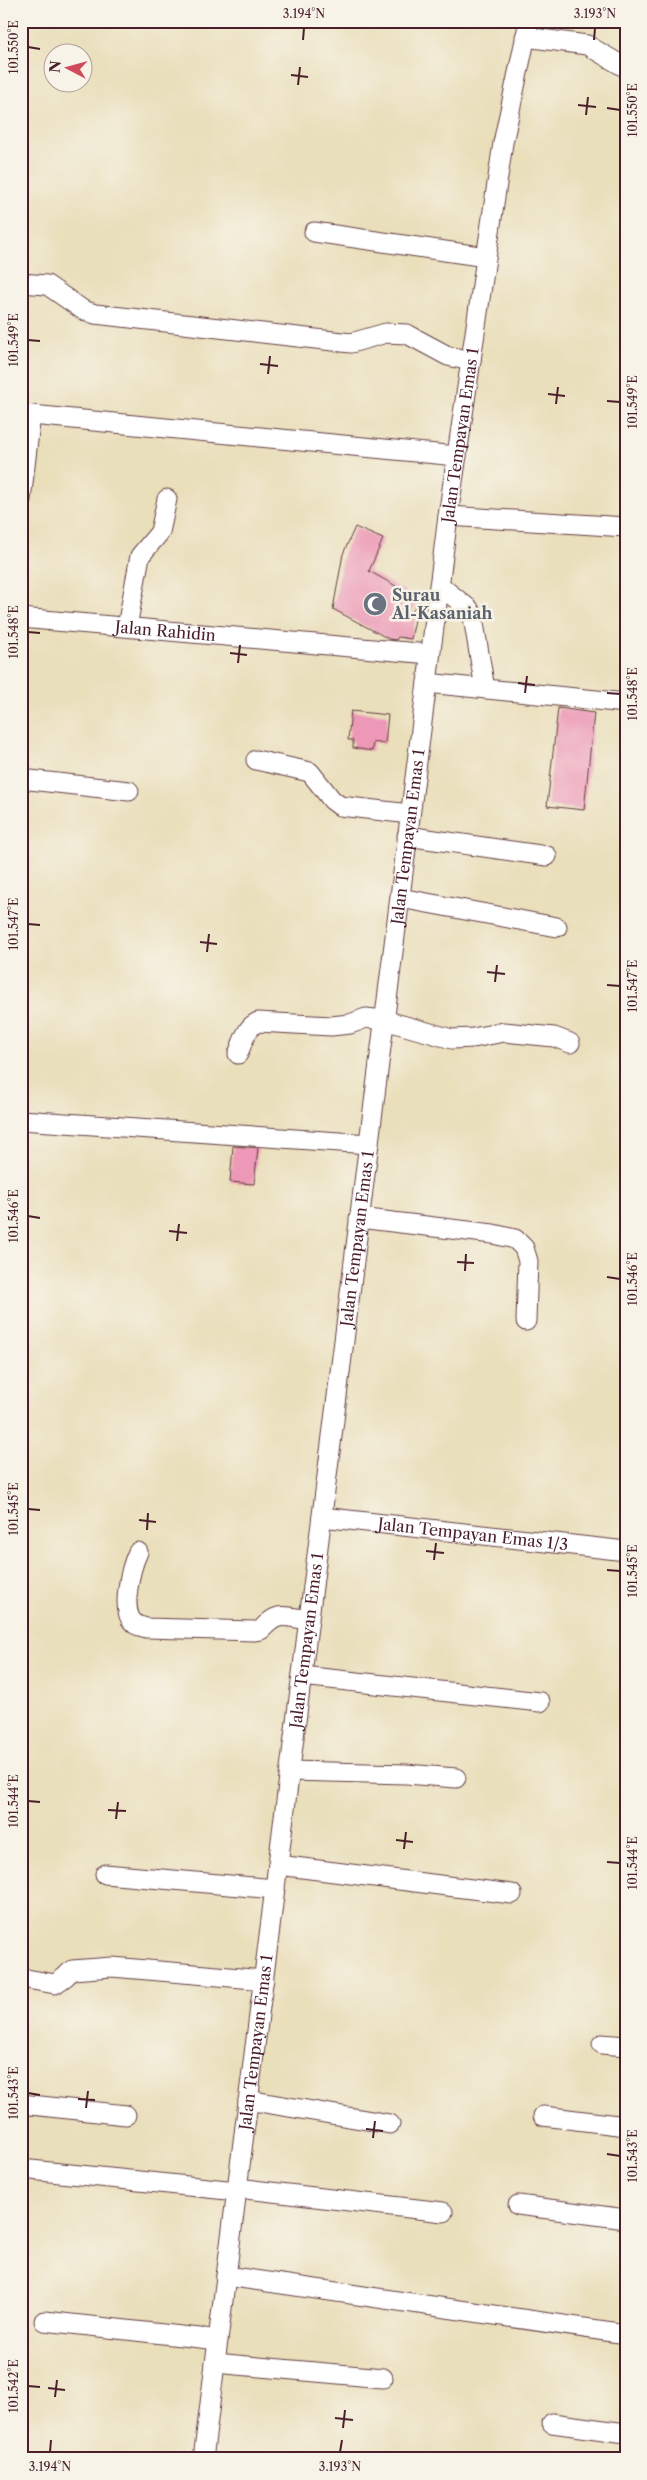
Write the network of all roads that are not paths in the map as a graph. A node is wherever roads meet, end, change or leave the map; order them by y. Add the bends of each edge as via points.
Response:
1 (527, 29) edge
2 (626, 68) edge
3 (314, 232) dead end
4 (486, 257) junction
5 (21, 283) edge
6 (471, 361) junction
7 (26, 415) edge
8 (457, 456) junction
9 (167, 499) dead end
10 (21, 500) edge
11 (448, 516) junction
12 (626, 527) edge
13 (439, 585) junction
14 (21, 618) edge
15 (127, 627) junction
16 (430, 654) junction
17 (426, 684) junction
18 (485, 689) junction
19 (626, 704) edge
20 (256, 760) dead end
21 (21, 780) edge
22 (129, 791) dead end
23 (410, 814) junction
24 (407, 836) junction
25 (547, 856) dead end
26 (400, 898) junction
27 (557, 927) dead end
28 (384, 1020) junction
29 (570, 1043) dead end
30 (238, 1054) dead end
31 (21, 1120) edge
32 (368, 1144) junction
33 (359, 1218) junction
34 (526, 1321) dead end
35 (322, 1517) junction
36 (626, 1551) edge
37 (138, 1552) dead end
38 (309, 1620) junction
39 (302, 1676) junction
40 (540, 1702) dead end
41 (290, 1771) junction
42 (456, 1778) dead end
43 (278, 1865) junction
44 (104, 1874) dead end
45 (275, 1889) junction
46 (512, 1894) dead end
47 (21, 1978) edge
48 (264, 1980) junction
49 (602, 2044) dead end
50 (626, 2046) edge
51 (248, 2100) junction
52 (21, 2104) edge
53 (126, 2115) dead end
54 (543, 2116) dead end
55 (390, 2124) dead end
56 (626, 2126) edge
57 (21, 2169) edge
58 (237, 2189) junction
59 (518, 2205) dead end
60 (443, 2212) dead end
61 (626, 2219) edge
62 (226, 2276) junction
63 (44, 2321) dead end
64 (626, 2334) edge
65 (218, 2340) junction
66 (216, 2363) junction
67 (383, 2378) dead end
68 (552, 2423) dead end
69 (626, 2433) edge
70 (203, 2459) edge

1 - 2 street via 587,45
1 - 4 street, Jalan Tempayan Emas 1 via 503,144
3 - 4 street
4 - 6 street, Jalan Tempayan Emas 1
5 - 6 street via 47,285 83,310 95,314 351,343 386,333 407,334 448,356
6 - 8 street, Jalan Tempayan Emas 1
7 - 8 street
7 - 10 street
8 - 11 street, Jalan Tempayan Emas 1
9 - 15 street via 160,532 140,556
11 - 12 street
11 - 13 street, Jalan Tempayan Emas 1
13 - 16 street, Jalan Tempayan Emas 1
13 - 18 street via 469,609 473,617
14 - 15 street, Jalan Rahidin
15 - 16 street, Jalan Rahidin
16 - 17 street, Jalan Tempayan Emas 1
17 - 18 street
17 - 23 street, Jalan Tempayan Emas 1
18 - 19 street
20 - 23 street via 310,772 340,806
21 - 22 street
23 - 24 street, Jalan Tempayan Emas 1
24 - 25 street
24 - 26 street, Jalan Tempayan Emas 1
26 - 27 street
26 - 28 street, Jalan Tempayan Emas 1
28 - 29 street via 452,1039 504,1032 554,1037
28 - 30 street via 366,1018 331,1026 258,1022 248,1030
28 - 32 street, Jalan Tempayan Emas 1
31 - 32 street
32 - 33 street, Jalan Tempayan Emas 1
33 - 34 street via 515,1239 524,1248 528,1261
33 - 35 street, Jalan Tempayan Emas 1
35 - 36 street, Jalan Tempayan Emas 1/3
35 - 38 street, Jalan Tempayan Emas 1
37 - 38 street via 131,1566 128,1607 130,1618 136,1625 255,1631 261,1630 277,1616
38 - 39 street, Jalan Tempayan Emas 1
39 - 40 street
39 - 41 street, Jalan Tempayan Emas 1
41 - 42 street
41 - 43 street, Jalan Tempayan Emas 1
43 - 45 street, Jalan Tempayan Emas 1
43 - 46 street
44 - 45 street
45 - 48 street, Jalan Tempayan Emas 1
47 - 48 street via 55,1984 72,1970 97,1967
48 - 51 street, Jalan Tempayan Emas 1
49 - 50 street
51 - 55 street
51 - 58 street, Jalan Tempayan Emas 1
52 - 53 street
54 - 56 street
57 - 58 street
58 - 60 street
58 - 62 street, Jalan Tempayan Emas 1
59 - 61 street
62 - 64 street
62 - 65 street, Jalan Tempayan Emas 1
63 - 65 street
65 - 66 street, Jalan Tempayan Emas 1
66 - 67 street
66 - 70 street, Jalan Tempayan Emas 1
68 - 69 street

